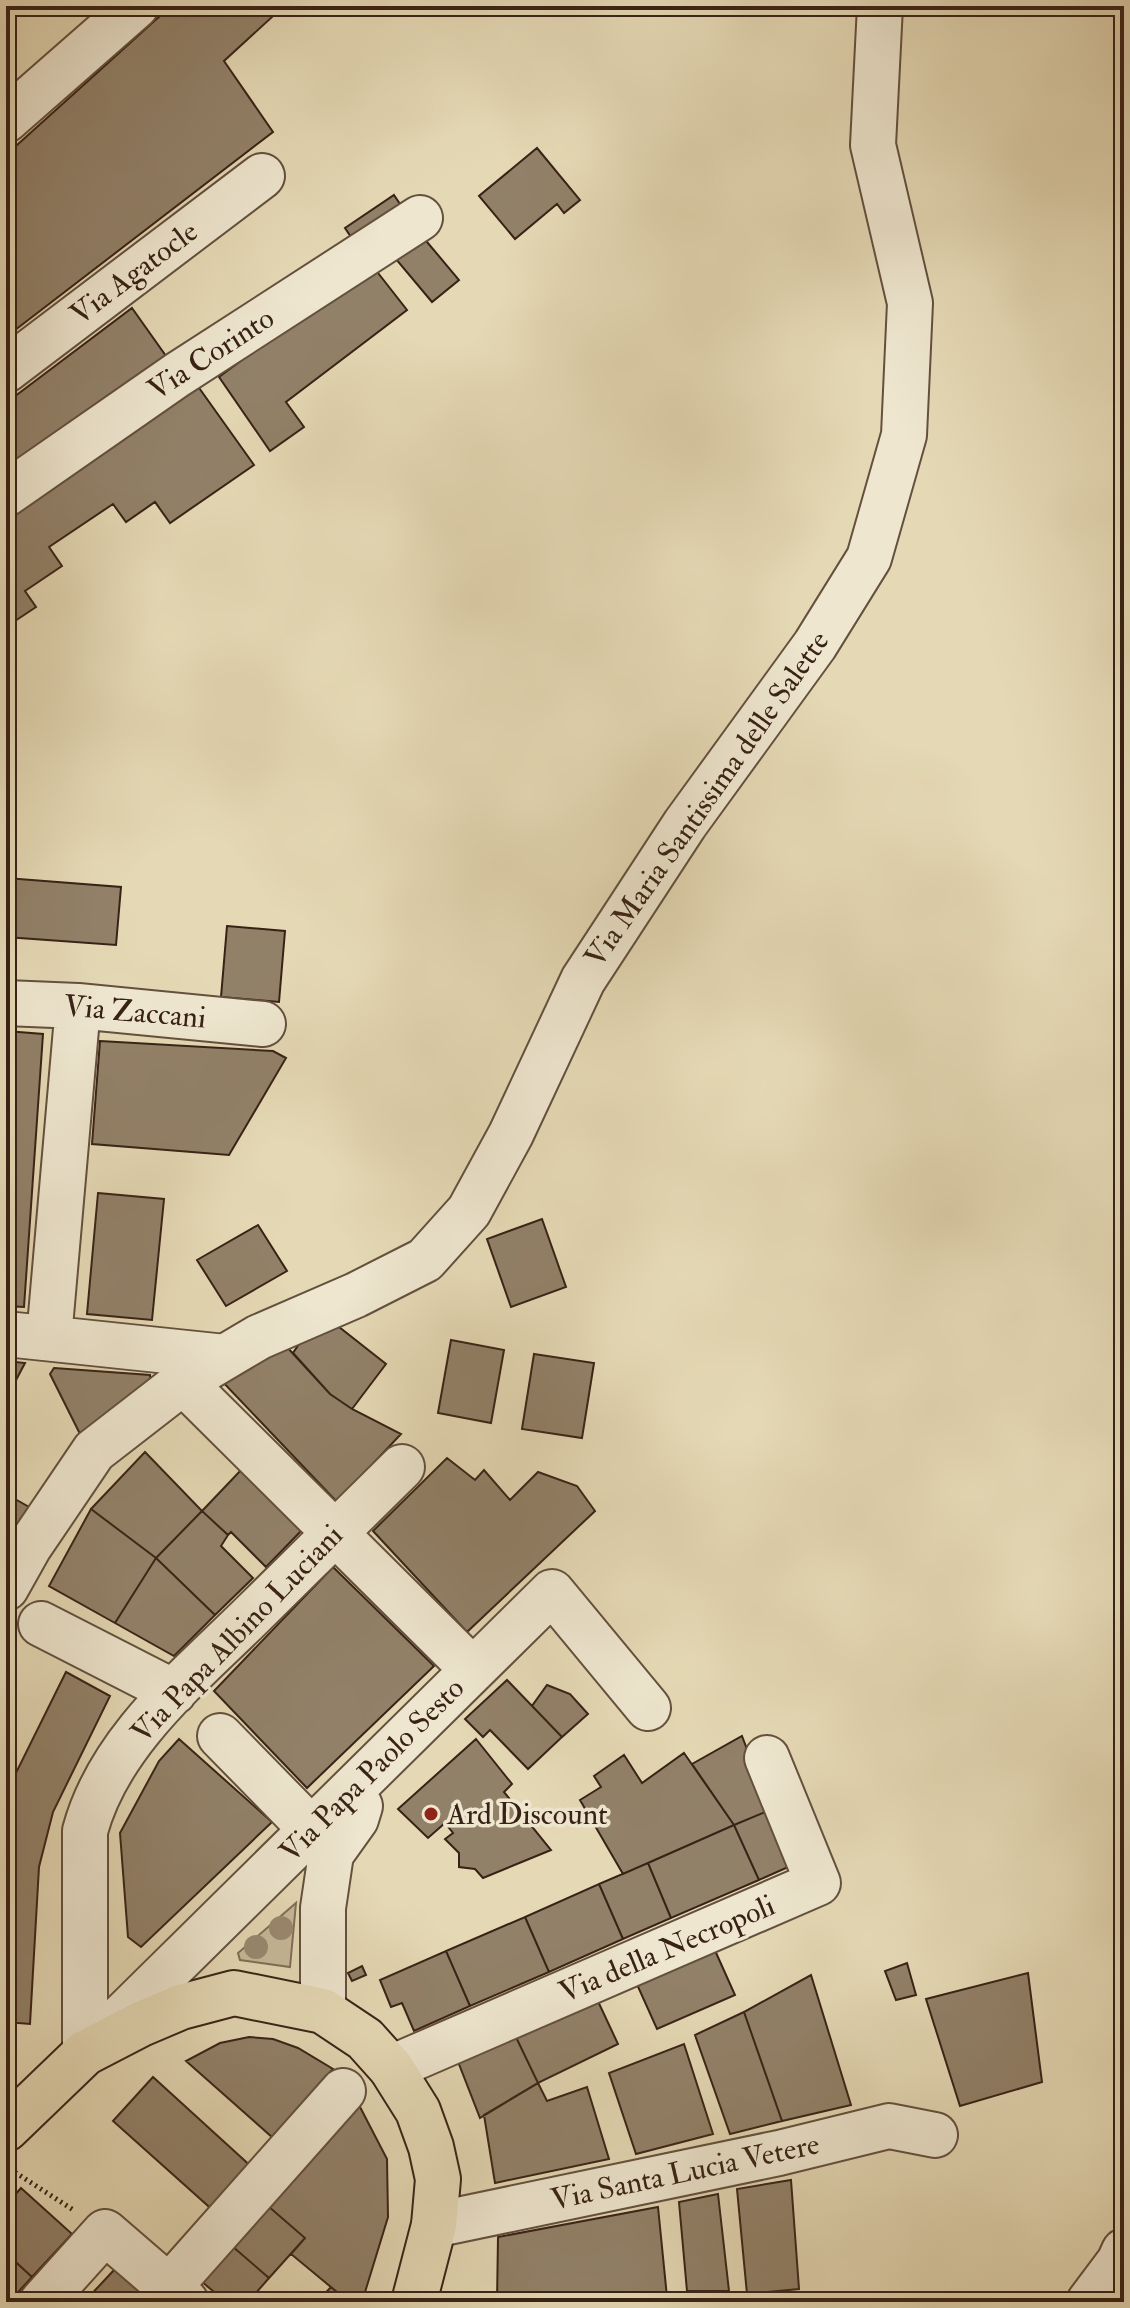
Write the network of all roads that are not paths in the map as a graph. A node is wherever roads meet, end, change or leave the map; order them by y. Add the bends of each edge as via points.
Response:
1 (136, 6) edge
2 (880, 6) edge
3 (6, 120) edge
4 (262, 176) dead end
5 (420, 218) dead end
6 (6, 370) edge
7 (6, 494) edge
8 (6, 1003) edge
9 (78, 1006) junction
10 (263, 1024) dead end
11 (6, 1334) edge
12 (49, 1338) junction
13 (225, 1357) junction
14 (183, 1382) junction
15 (402, 1467) dead end
16 (335, 1532) junction
17 (6, 1588) edge
18 (41, 1624) dead end
19 (473, 1670) junction
20 (174, 1692) junction
21 (648, 1708) dead end
22 (220, 1736) dead end
23 (767, 1758) dead end
24 (370, 1772) junction
25 (312, 1830) junction
26 (323, 2011) junction
27 (85, 2053) junction
28 (391, 2068) junction
29 (343, 2091) dead end
30 (6, 2129) edge
31 (935, 2135) dead end
32 (434, 2225) junction
33 (1124, 2251) edge
34 (178, 2295) edge
35 (42, 2302) edge
36 (414, 2302) edge
37 (1089, 2302) edge

1 - 3 street
2 - 13 street, Via Maria Santissima delle Salette via 873,145 910,303 904,435 869,558 815,645 685,824 583,980 469,1211 425,1260
4 - 6 street, Via Agatocle
5 - 7 street, Via Corinto via 177,375
8 - 9 street, Via Zaccani
9 - 10 street, Via Zaccani
9 - 12 street
11 - 12 street
12 - 13 street
13 - 14 street, Via Maria Santissima delle Salette
14 - 16 street
14 - 17 street, Via Maria Santissima delle Salette via 94,1451
15 - 16 street, Via Papa Albino Luciani
16 - 19 street
16 - 20 street, Via Papa Albino Luciani
18 - 20 street
19 - 21 street, Via Papa Paolo Sesto via 552,1592
19 - 24 street, Via Papa Paolo Sesto
20 - 27 street, Via Papa Albino Luciani via 110,1773 85,1831
22 - 25 street
23 - 28 street, Via della Necropoli via 818,1883
24 - 25 street, Via Papa Paolo Sesto
24 - 26 street via 356,1819 331,1854 323,1908
25 - 27 street, Via Papa Paolo Sesto
26 - 27 main road via 234,1993 181,2007
26 - 28 main road via 365,2039
27 - 30 main road
28 - 32 main road via 418,2111 431,2147 438,2179
29 - 34 street
31 - 32 street, Via Santa Lucia Vetere via 889,2126
32 - 36 main road
33 - 37 street
34 - 35 street via 105,2232

